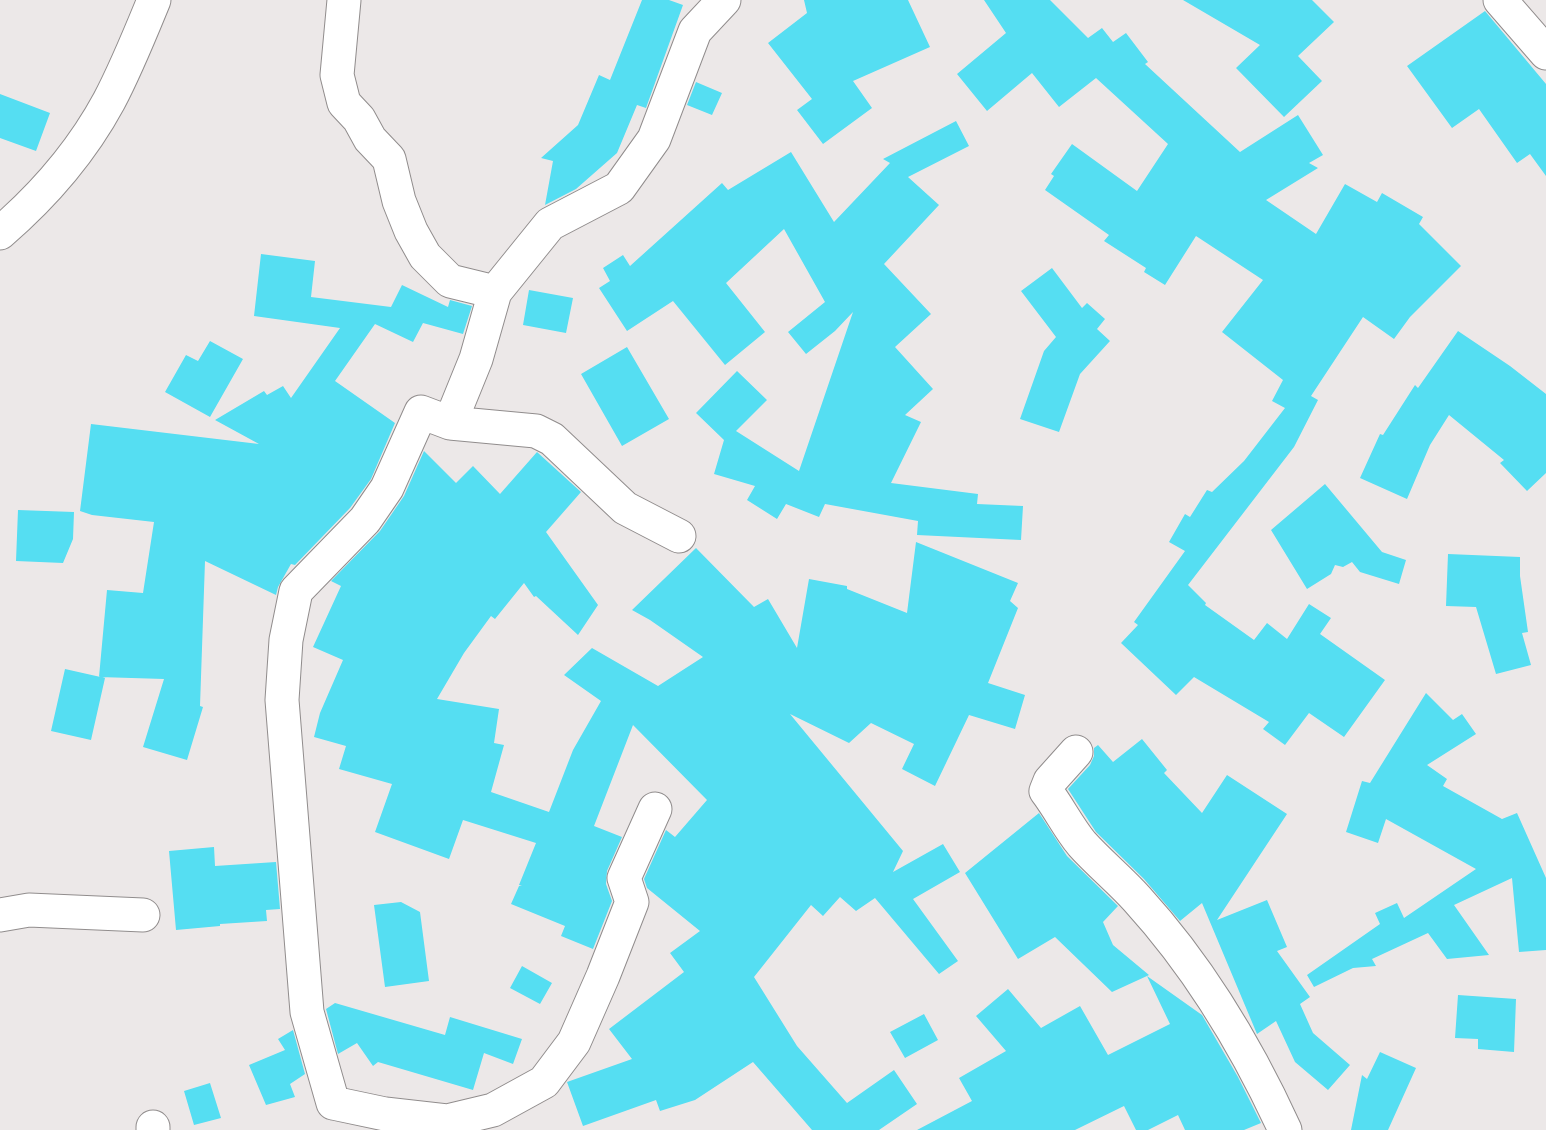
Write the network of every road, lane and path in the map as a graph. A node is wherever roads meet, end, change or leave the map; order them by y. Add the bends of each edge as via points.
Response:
1 (154, 0) edge
2 (344, 0) edge
3 (724, 0) edge
4 (1500, 0) edge
5 (1546, 52) edge
6 (0, 233) edge
7 (495, 292) junction
8 (450, 423) junction
9 (680, 536) dead end
10 (1076, 752) dead end
11 (655, 809) dead end
12 (0, 915) edge
13 (143, 915) dead end
14 (333, 1103) junction
15 (384, 1130) edge
16 (1285, 1130) edge

1 - 6 street via 108,103 72,157 31,206
2 - 7 street via 337,75 344,102 389,159 399,201 425,256 450,281
3 - 7 street via 695,31 654,139 619,188 550,224
4 - 5 street
7 - 8 street via 476,359
8 - 9 street via 537,431 552,439 625,508
8 - 14 street via 421,412 387,488 365,520 296,591 286,639 282,700 307,1012
10 - 16 street via 1046,791 1083,845 1138,899 1194,969 1227,1019
11 - 14 street via 624,878 632,902 603,976 574,1042 544,1082 493,1110 447,1121
12 - 13 street via 29,910
14 - 15 street via 379,1118

